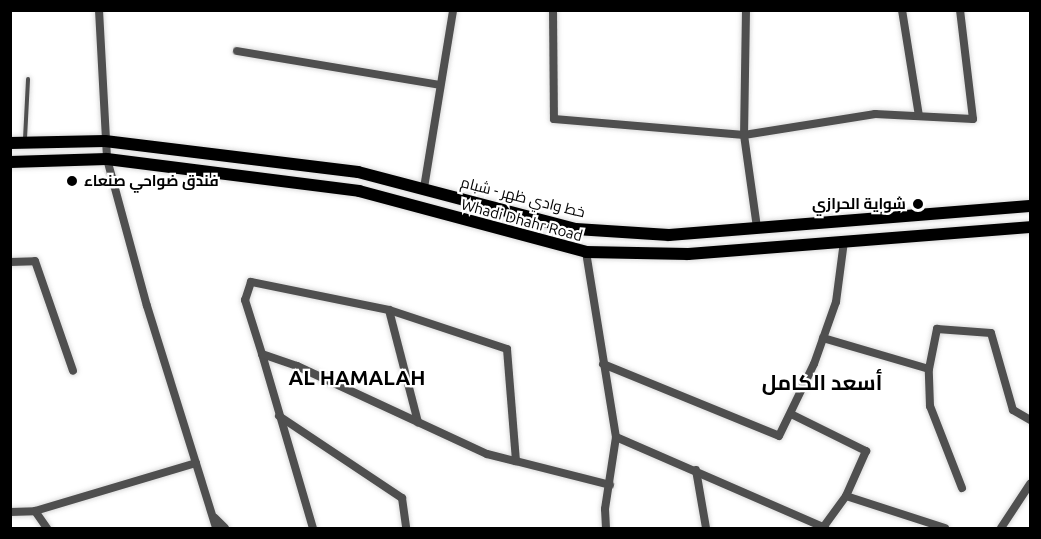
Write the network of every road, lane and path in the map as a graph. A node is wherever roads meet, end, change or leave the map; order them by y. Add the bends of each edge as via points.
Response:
1 (99, 10) edge
2 (453, 10) edge
3 (553, 10) edge
4 (746, 10) edge
5 (902, 10) edge
6 (960, 10) edge
7 (237, 51) dead end
8 (28, 79) dead end
9 (440, 85) junction
10 (919, 116) junction
11 (744, 135) junction
12 (105, 141) junction
13 (10, 143) edge
14 (25, 143) junction
15 (107, 159) junction
16 (10, 162) edge
17 (424, 188) junction
18 (1030, 206) edge
19 (1030, 226) edge
20 (757, 228) junction
21 (844, 242) junction
22 (586, 252) junction
23 (10, 262) edge
24 (388, 310) junction
25 (823, 338) junction
26 (262, 354) junction
27 (603, 364) junction
28 (929, 369) junction
29 (74, 371) dead end
30 (792, 414) junction
31 (279, 416) junction
32 (1030, 420) edge
33 (418, 422) junction
34 (616, 437) junction
35 (516, 461) junction
36 (196, 463) junction
37 (696, 470) junction
38 (1030, 484) edge
39 (610, 485) junction
40 (963, 488) dead end
41 (846, 496) junction
42 (35, 511) junction
43 (10, 512) edge
44 (213, 515) junction
45 (825, 527) edge
46 (47, 528) edge
47 (216, 528) edge
48 (225, 528) edge
49 (313, 528) edge
50 (406, 528) edge
51 (606, 528) edge
52 (706, 528) edge
53 (945, 528) edge
54 (1001, 528) edge

1 - 12 street
2 - 9 street
3 - 11 street via 554,119
4 - 11 street
5 - 10 street
6 - 10 street via 974,119
7 - 9 street
8 - 14 lane
9 - 17 street
10 - 11 street via 875,114
11 - 20 street
12 - 14 main road, خط وادي ظهر - شبام
12 - 15 street
12 - 17 main road, خط وادي ظهر - شبام via 358,172
13 - 14 main road, خط وادي ظهر - شبام
15 - 16 main road, Whadi Dhahr Road
15 - 22 main road, Whadi Dhahr Road via 359,191
15 - 36 street
17 - 20 main road, خط وادي ظهر - شبام via 576,228 669,235
18 - 20 main road, خط وادي ظهر - شبام
19 - 21 main road, Whadi Dhahr Road
21 - 22 main road, Whadi Dhahr Road via 688,254
21 - 25 street via 836,302
22 - 27 street
23 - 29 street via 35,261
24 - 26 street via 251,282 244,300
24 - 33 street
24 - 35 street via 507,348
25 - 28 street
25 - 30 street
26 - 31 street
26 - 33 street
27 - 30 street via 779,436
27 - 34 street
28 - 32 street via 937,329 991,333 1013,410
28 - 40 street via 930,406
30 - 41 street via 866,451
31 - 49 street
31 - 50 street via 402,498
33 - 35 street via 487,454
34 - 37 street
34 - 39 street
35 - 39 street
36 - 42 street
36 - 44 street
37 - 45 street
37 - 52 street
38 - 54 street
39 - 51 street via 604,509
41 - 45 street
41 - 53 street
42 - 43 street
42 - 46 street
44 - 47 street
44 - 48 street

